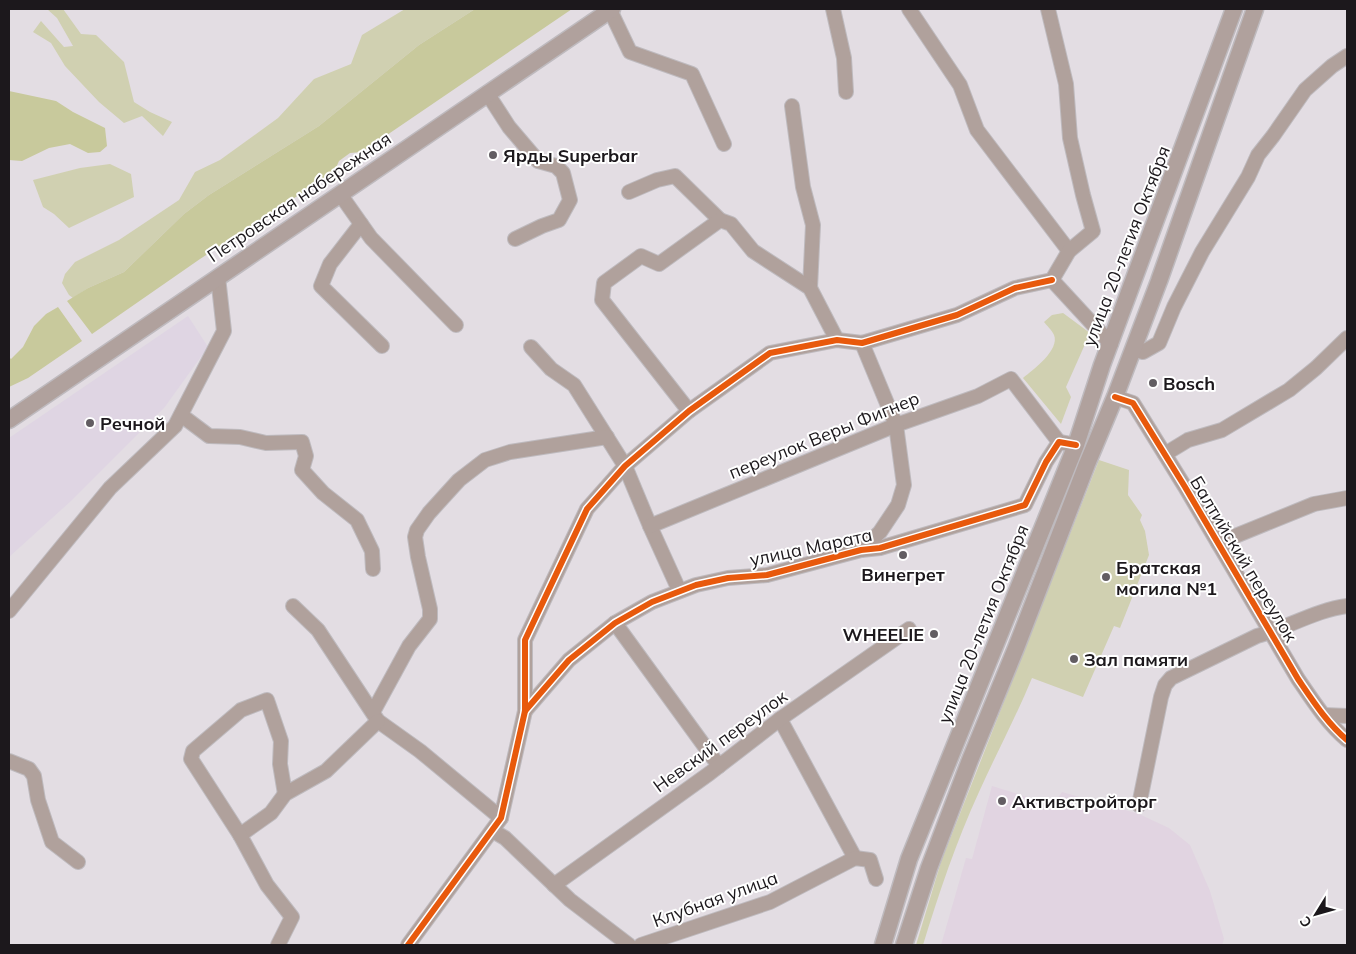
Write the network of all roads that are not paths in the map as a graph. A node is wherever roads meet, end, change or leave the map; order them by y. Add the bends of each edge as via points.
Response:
1 (833, 9) edge
2 (909, 9) edge
3 (1048, 9) edge
4 (1234, 9) edge
5 (1255, 9) edge
6 (611, 10) edge
7 (1347, 56) edge
8 (846, 92) dead end
9 (487, 93) junction
10 (792, 106) dead end
11 (724, 144) dead end
12 (629, 192) dead end
13 (340, 194) junction
14 (720, 220) junction
15 (361, 224) junction
16 (515, 239) dead end
17 (1069, 252) junction
18 (218, 277) junction
19 (1052, 280) junction
20 (810, 288) junction
21 (456, 325) dead end
22 (837, 340) junction
23 (862, 343) junction
24 (1111, 344) junction
25 (1345, 344) edge
26 (382, 346) dead end
27 (531, 348) dead end
28 (1133, 349) junction
29 (1115, 397) junction
30 (689, 411) junction
31 (180, 415) junction
32 (9, 420) edge
33 (896, 425) junction
34 (607, 437) junction
35 (1059, 442) junction
36 (1076, 445) junction
37 (1165, 454) junction
38 (625, 466) junction
39 (1347, 498) edge
40 (650, 526) junction
41 (1218, 543) junction
42 (861, 550) junction
43 (373, 568) dead end
44 (679, 590) junction
45 (293, 606) dead end
46 (1347, 606) edge
47 (9, 611) edge
48 (616, 623) junction
49 (909, 629) dead end
50 (1270, 632) junction
51 (525, 711) junction
52 (1324, 715) junction
53 (376, 716) junction
54 (1347, 716) edge
55 (780, 719) junction
56 (1347, 740) edge
57 (9, 761) edge
58 (719, 766) junction
59 (285, 794) junction
60 (1139, 805) dead end
61 (501, 818) junction
62 (493, 831) junction
63 (240, 835) junction
64 (855, 858) junction
65 (78, 862) dead end
66 (876, 879) dead end
67 (554, 885) junction
68 (278, 945) edge
69 (408, 945) edge
70 (629, 945) edge
71 (641, 945) edge
72 (883, 945) edge
73 (904, 945) edge

1 - 8 street via 844,58
2 - 17 street via 960,84 977,130
3 - 17 street via 1066,84 1070,138 1093,231
4 - 24 main road, улица 20-летия Октября
5 - 28 main road
6 - 9 main road, Петровская набережная
6 - 11 street via 630,52 692,74
7 - 28 street via 1305,90 1258,155 1248,178 1202,252 1159,343 1143,352
9 - 13 main road, Петровская набережная
9 - 16 street via 509,127 538,161 556,166 562,173 570,200 559,220
10 - 20 street via 803,187 813,225
12 - 14 street via 675,176
13 - 15 street
13 - 18 main road, Петровская набережная
14 - 20 street via 731,224 753,251
14 - 30 street via 659,264 641,256 604,284 602,300
15 - 21 street via 370,238
15 - 26 street via 330,264 321,286
17 - 19 street
18 - 31 street via 224,331
18 - 32 main road, Петровская набережная
19 - 23 street via 1015,288 957,315
19 - 24 street
20 - 22 street
22 - 23 street
22 - 30 street via 770,353
23 - 33 street
24 - 36 main road, улица 20-летия Октября
25 - 37 street via 1289,390 1222,430 1188,440
27 - 34 street via 551,369 574,385
28 - 29 main road
29 - 37 street, Балтийский переулок via 1133,403
29 - 73 main road via 970,760
30 - 38 street
31 - 43 street via 209,436 240,437 266,443 302,442 306,456 302,470 322,493 357,520 372,551
31 - 47 street via 175,426 110,488
33 - 35 street, переулок Веры Фигнер via 978,396 1011,379
33 - 40 street, переулок Веры Фигнер
33 - 42 street via 904,486 898,505 880,532
34 - 38 street
34 - 53 street via 510,452 485,460 459,480 429,512 415,537 430,619 409,646
35 - 36 street
35 - 42 street, улица Марата via 1025,505 880,548
36 - 72 main road, улица 20-летия Октября via 909,859
37 - 41 street, Балтийский переулок
38 - 40 street
38 - 51 street via 587,509 525,640
39 - 41 street via 1314,504
40 - 44 street
41 - 50 street, Балтийский переулок
42 - 44 street, улица Марата via 766,575 728,578
44 - 48 street, улица Марата
45 - 53 street via 318,630
46 - 50 street
48 - 51 street, улица Марата via 569,660
48 - 58 street
49 - 55 street, Невский переулок
50 - 52 street, Балтийский переулок
50 - 60 street via 1171,678 1165,685
51 - 61 street
52 - 54 street
52 - 56 street, Балтийский переулок
53 - 59 street via 326,771
53 - 61 street
55 - 58 street, Невский переулок
55 - 64 street
57 - 65 street via 29,769 34,776 52,842
58 - 67 street, Невский переулок
59 - 63 street via 271,813
59 - 63 street via 280,764 281,741 267,700 241,710 193,751 191,760
61 - 62 street
62 - 67 street
62 - 69 street
63 - 68 street via 267,885 292,917
64 - 66 street via 870,860
64 - 71 street, Клубная улица via 770,902
67 - 70 street

